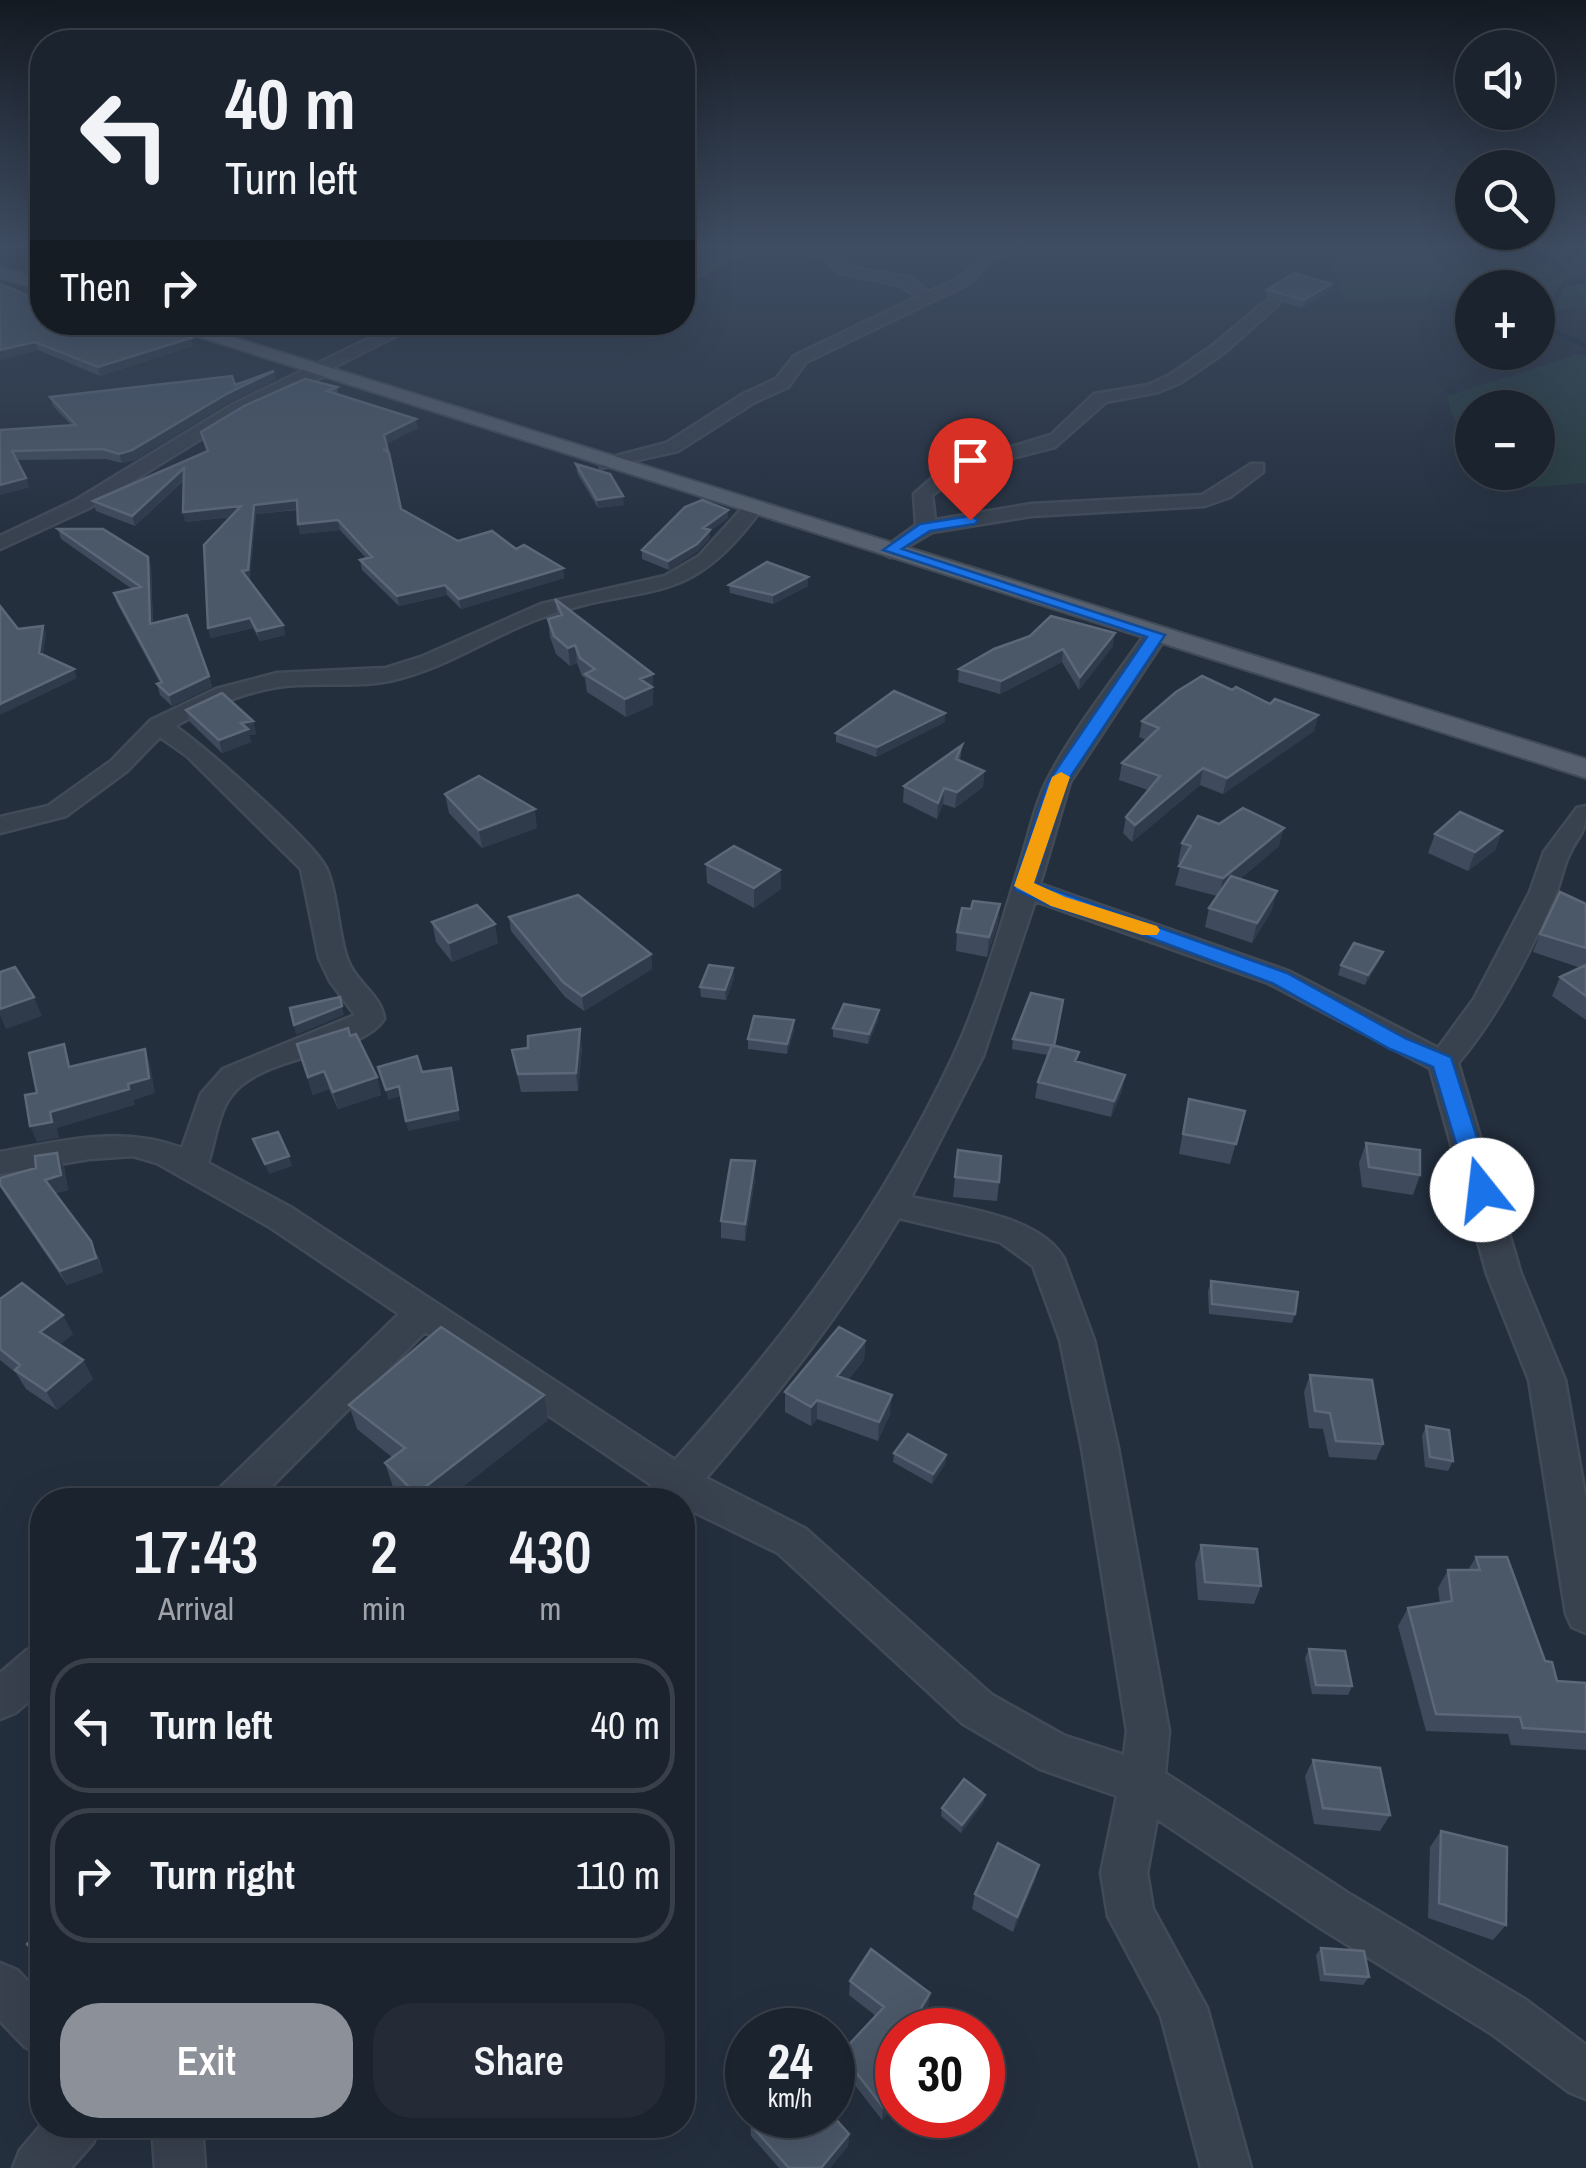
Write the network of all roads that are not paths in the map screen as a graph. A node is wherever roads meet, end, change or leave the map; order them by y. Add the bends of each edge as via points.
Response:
1 (233, 344) edge
2 (372, 344) edge
3 (831, 344) edge
4 (1221, 344) edge
5 (318, 371) junction
6 (607, 464) junction
7 (1258, 468) dead end
8 (753, 508) junction
9 (926, 527) junction
10 (0, 543) edge
11 (890, 550) junction
12 (1156, 635) junction
13 (159, 725) junction
14 (1586, 769) edge
15 (1586, 813) edge
16 (0, 825) edge
17 (1024, 886) junction
18 (1443, 1062) junction
19 (0, 1163) edge
20 (191, 1167) junction
21 (891, 1204) junction
22 (424, 1311) junction
23 (245, 1488) edge
24 (667, 1488) edge
25 (675, 1488) edge
26 (695, 1502) edge
27 (1586, 1614) edge
28 (30, 1674) edge
29 (0, 1699) edge
30 (1142, 1783) junction
31 (0, 1987) edge
32 (30, 2018) edge
33 (1586, 2076) edge
34 (65, 2138) edge
35 (178, 2138) edge
36 (38, 2168) edge
37 (180, 2168) edge
38 (1226, 2168) edge

1 - 5 main road
2 - 5 street
3 - 6 street via 800,359 782,383 672,447
4 - 9 street via 1158,387 1118,390 1095,400 1048,444 972,460 938,477 923,494
5 - 6 main road
5 - 10 street via 252,402 67,516
6 - 8 main road
7 - 9 street via 1205,500 1031,510
8 - 11 main road
8 - 13 street via 690,572 665,582 534,612 425,666 248,687
9 - 11 street
11 - 12 main road
12 - 14 main road
12 - 17 street via 1058,782
13 - 16 street via 119,766 57,811
13 - 20 street via 195,751 313,866 331,963 370,1019 349,1033 238,1072 218,1089
15 - 18 street via 1557,852 1488,999
17 - 18 street via 1280,978
17 - 21 street via 968,1056
18 - 27 street via 1504,1274 1546,1380
19 - 20 street via 133,1145
20 - 22 street
21 - 25 street via 777,1371
21 - 30 street via 1010,1232 1047,1259 1077,1340 1100,1448 1148,1730
22 - 23 street
22 - 24 street
26 - 30 street via 792,1542 977,1709 1055,1754
28 - 29 street
30 - 33 street via 1509,2016
30 - 38 street via 1124,1873 1132,1916 1183,2008
31 - 32 street
34 - 36 street
35 - 37 street

